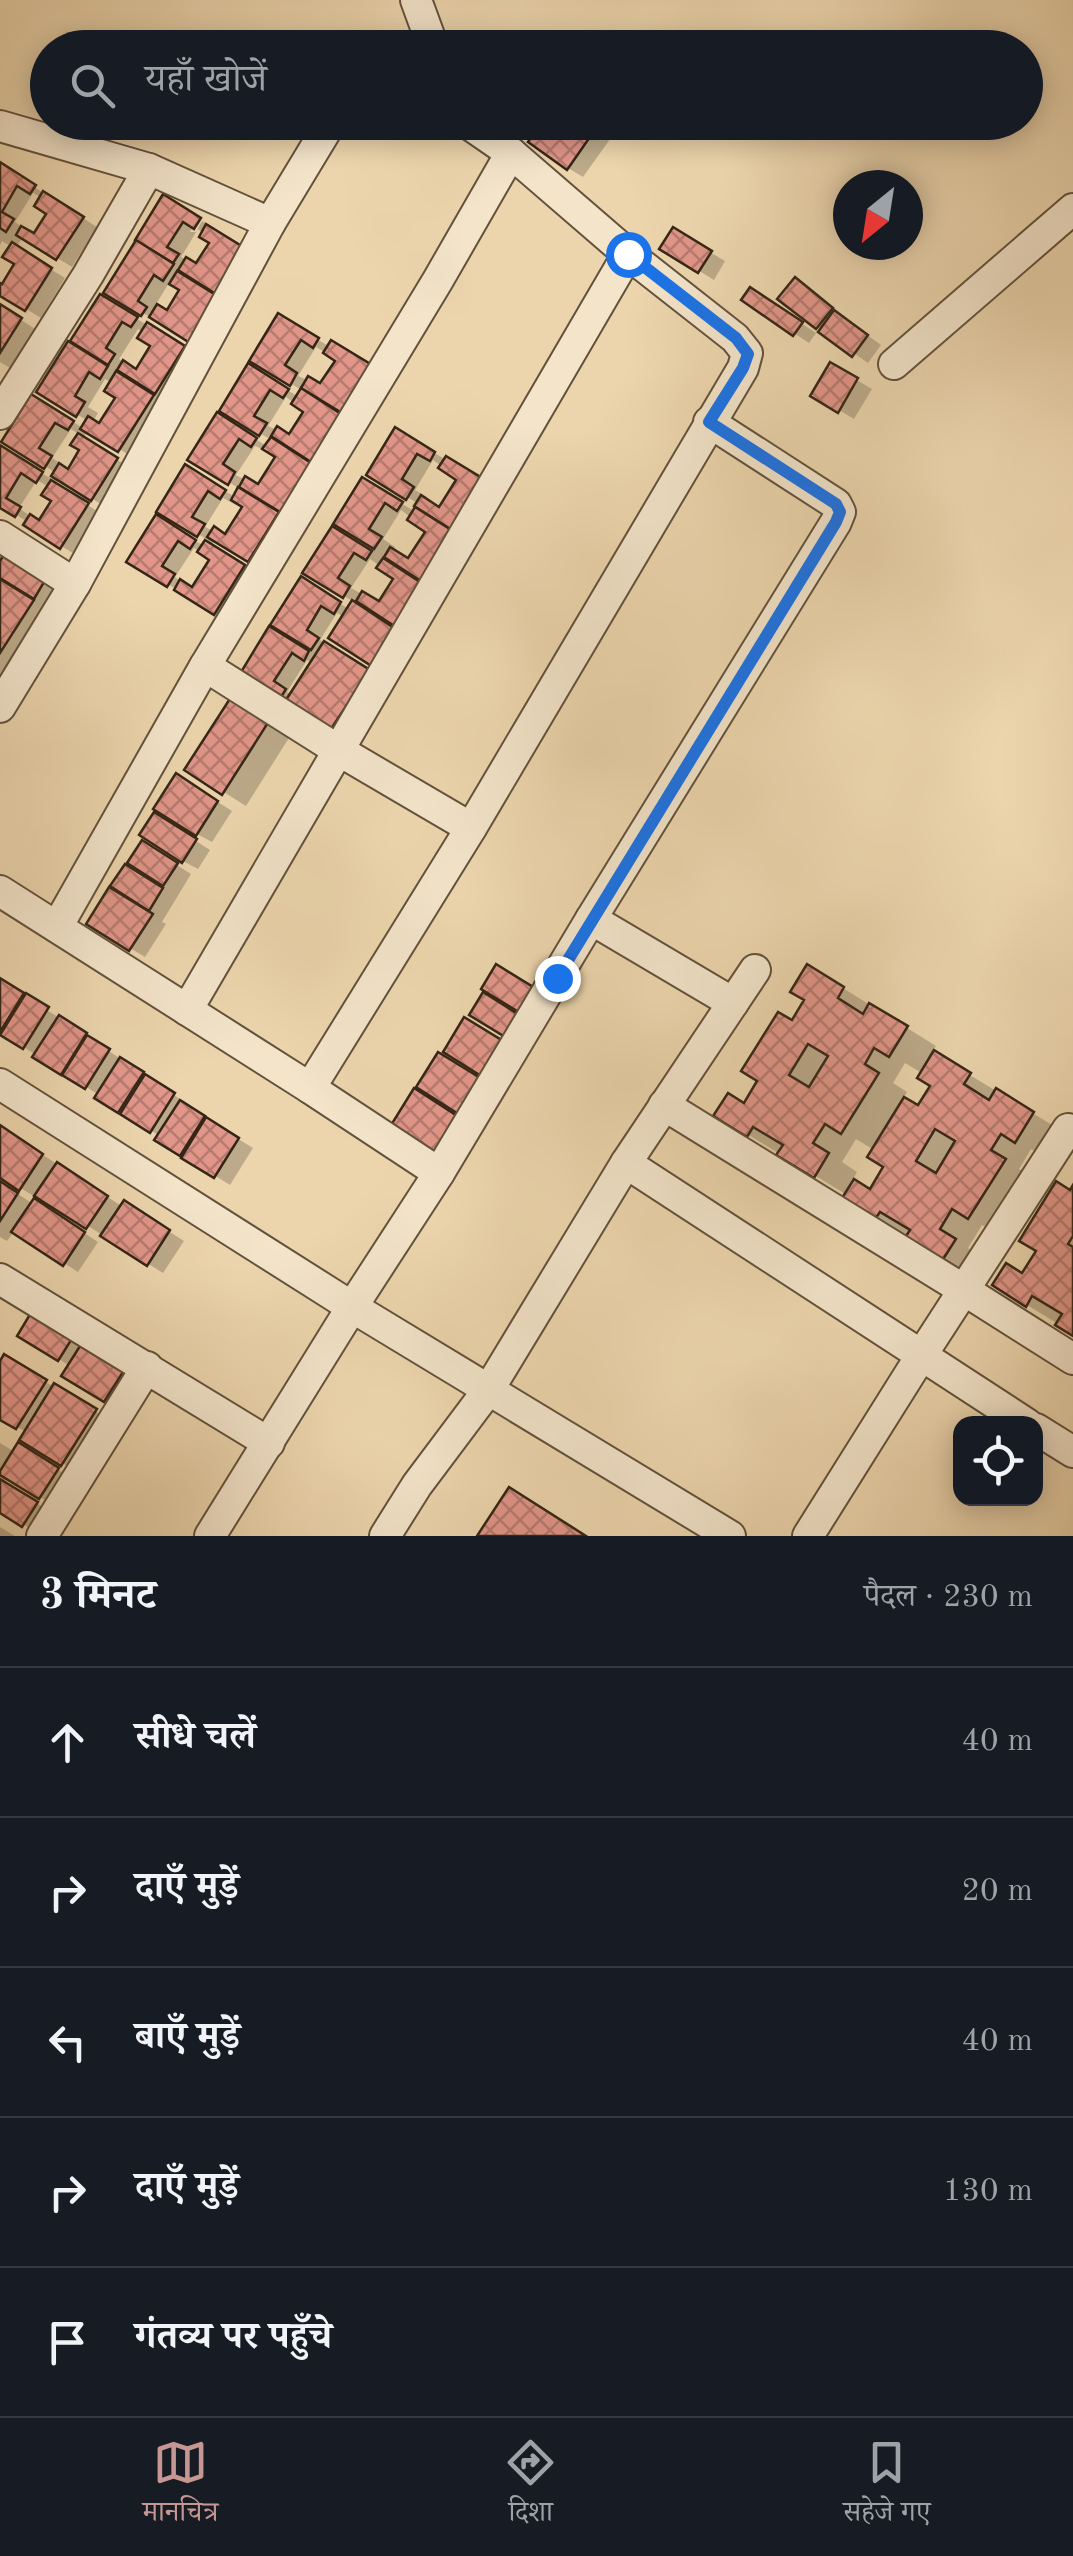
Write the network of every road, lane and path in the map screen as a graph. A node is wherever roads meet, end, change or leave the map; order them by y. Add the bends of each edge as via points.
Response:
1 (416, 0) edge
2 (427, 30) edge
3 (0, 126) edge
4 (30, 134) edge
5 (50, 140) edge
6 (319, 140) edge
7 (492, 140) edge
8 (511, 153) junction
9 (149, 168) junction
10 (1073, 209) edge
11 (270, 223) junction
12 (628, 254) junction
13 (894, 364) dead end
14 (0, 414) edge
15 (709, 422) junction
16 (0, 536) edge
17 (75, 584) junction
18 (205, 666) junction
19 (0, 707) edge
20 (338, 750) junction
21 (471, 828) junction
22 (0, 890) edge
23 (591, 919) junction
24 (57, 927) junction
25 (755, 970) dead end
26 (733, 1003) junction
27 (186, 1010) junction
28 (0, 1084) edge
29 (310, 1088) junction
30 (664, 1105) junction
31 (1068, 1129) dead end
32 (626, 1163) junction
33 (439, 1173) junction
34 (1, 1283) edge
35 (964, 1290) junction
36 (352, 1306) junction
37 (921, 1356) junction
38 (1073, 1359) edge
39 (147, 1368) junction
40 (490, 1389) junction
41 (1015, 1416) edge
42 (269, 1442) junction
43 (42, 1536) edge
44 (210, 1536) edge
45 (385, 1536) edge
46 (730, 1536) edge
47 (808, 1536) edge

1 - 2 street
3 - 4 street
5 - 9 street
6 - 11 street
7 - 8 street
8 - 12 street
8 - 18 street
9 - 11 street
9 - 14 street
10 - 13 street
11 - 17 street
12 - 15 street via 748,354
12 - 20 street
15 - 21 street
15 - 23 street via 840,512
16 - 17 street
17 - 19 street
18 - 20 street
18 - 24 street
20 - 21 street
20 - 27 street
21 - 29 street
22 - 24 street
23 - 26 street
23 - 33 street
24 - 27 street
25 - 26 street
26 - 30 street
27 - 29 street
28 - 36 street
29 - 33 street
30 - 32 street
30 - 35 street
31 - 35 street
32 - 37 street
32 - 40 street
33 - 36 street
34 - 39 street
35 - 37 street
35 - 38 street
36 - 40 street
36 - 42 street
37 - 41 street
37 - 47 street
39 - 42 street
39 - 43 street
40 - 45 street
40 - 46 street
42 - 44 street

